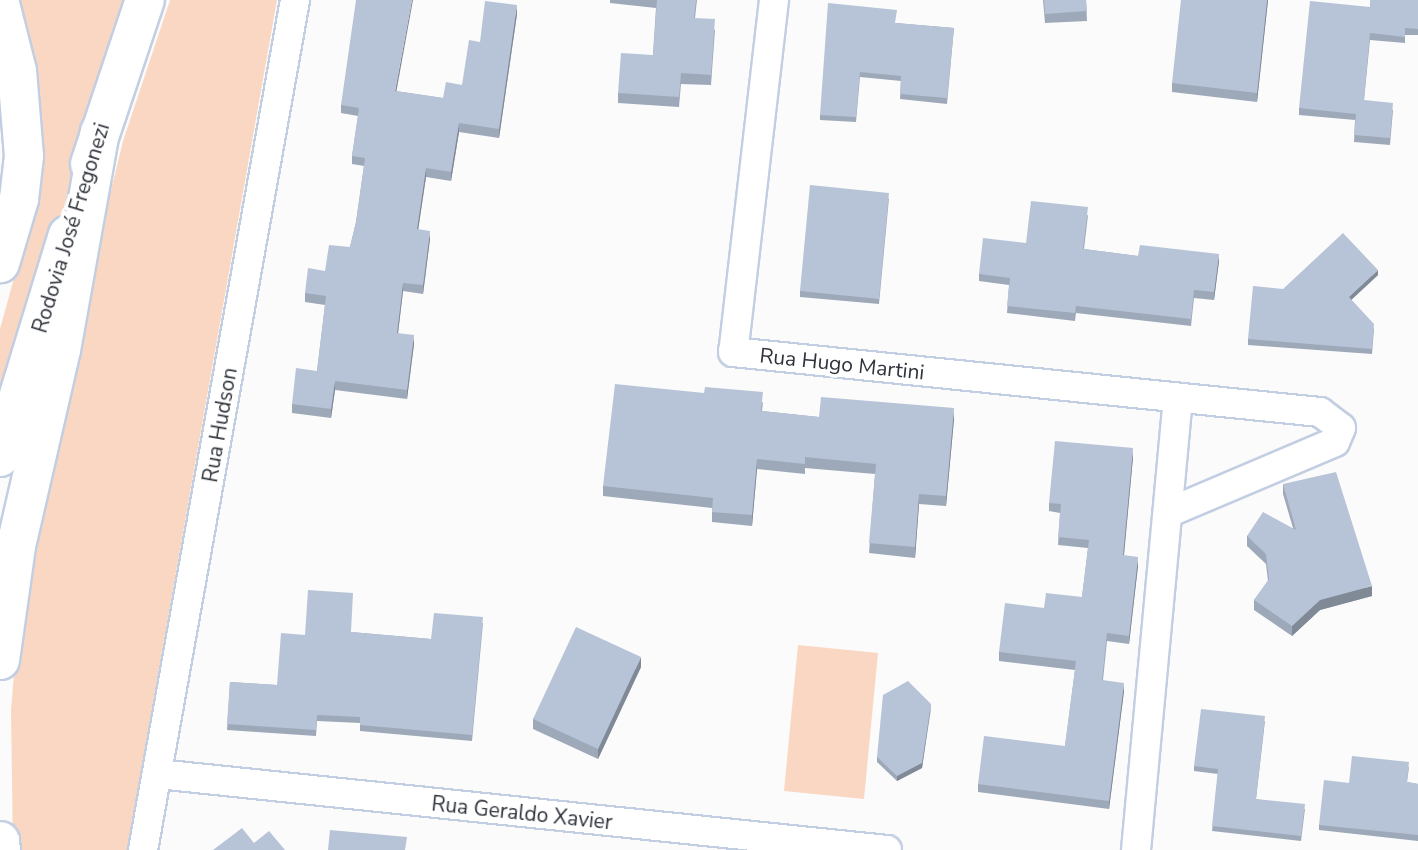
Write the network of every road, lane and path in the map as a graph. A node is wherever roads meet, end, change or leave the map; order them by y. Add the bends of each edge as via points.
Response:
1 (145, 0) edge
2 (295, 0) edge
3 (775, 0) edge
4 (0, 4) edge
5 (100, 132) junction
6 (0, 263) edge
7 (1178, 400) junction
8 (0, 457) edge
9 (1170, 512) junction
10 (0, 660) edge
11 (158, 774) junction
12 (0, 841) edge
13 (729, 843) edge
14 (1, 850) edge
15 (143, 850) edge
16 (887, 850) edge
17 (1136, 850) edge

1 - 5 highway, Rodovia José Fregonezi
2 - 11 street, Rua Hudson
3 - 7 street, Rua Hugo Martini via 733,352
4 - 6 highway via 17,71 24,156 19,199
5 - 8 highway, Rodovia José Fregonezi
5 - 10 highway via 61,350 16,546
7 - 9 street
7 - 9 street, Rua Hugo Martini via 1320,412 1341,428 1335,442
9 - 17 street
11 - 13 street, Rua Geraldo Xavier
11 - 15 street, Rua Hudson
12 - 14 highway
13 - 16 street, Rua Geraldo Xavier

